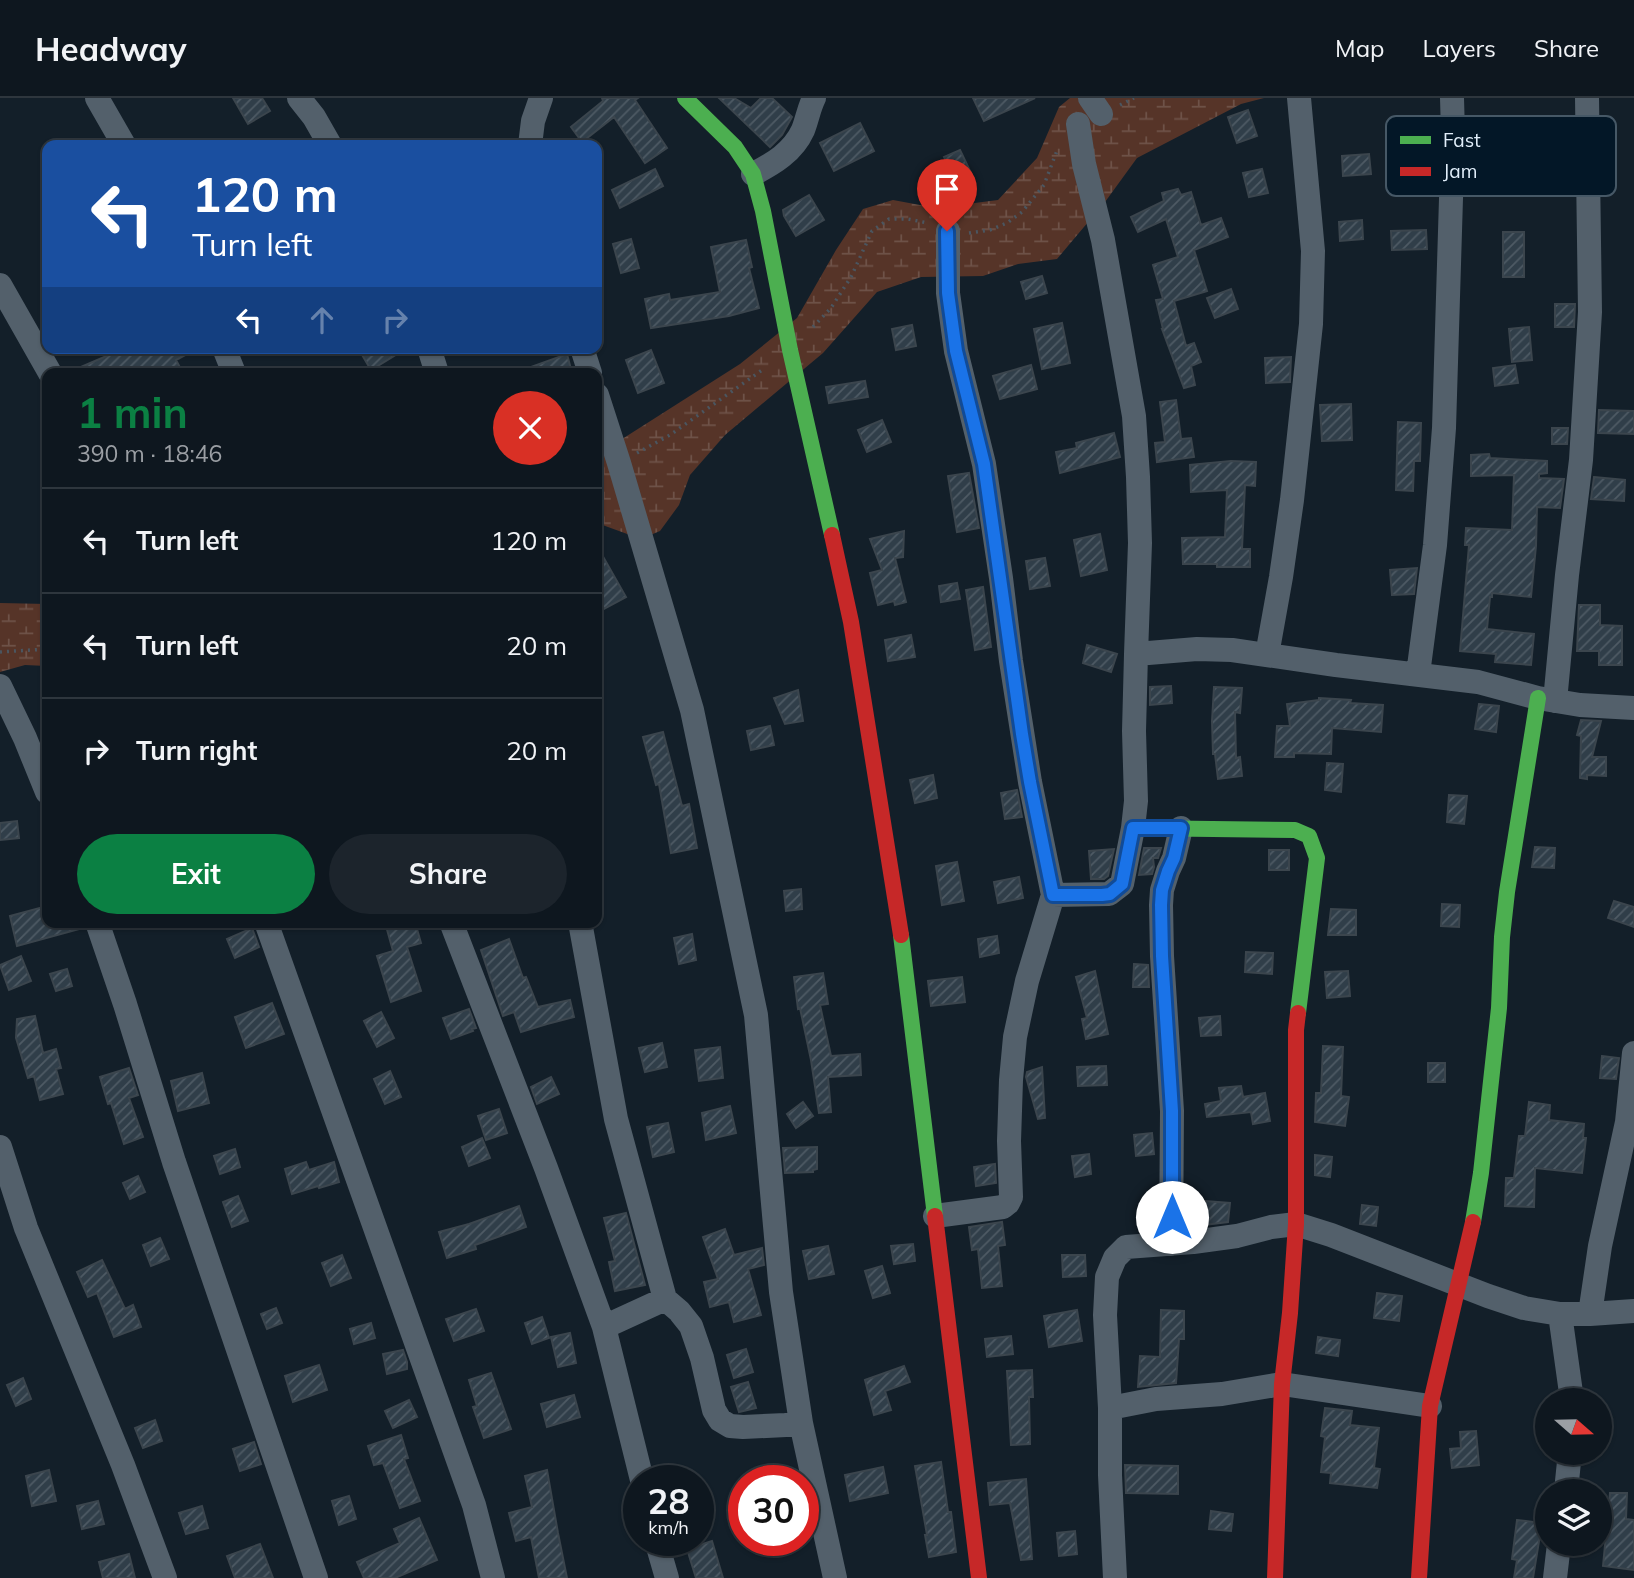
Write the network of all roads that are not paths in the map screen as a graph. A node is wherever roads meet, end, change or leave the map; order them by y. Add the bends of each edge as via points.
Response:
1 (97, 98) edge
2 (541, 98) edge
3 (814, 98) edge
4 (1298, 98) edge
5 (1452, 98) edge
6 (1587, 98) edge
7 (688, 99) edge
8 (314, 104) edge
9 (1453, 116) edge
10 (1587, 116) edge
11 (1077, 124) road end
12 (121, 140) edge
13 (328, 140) edge
14 (531, 140) edge
15 (753, 174) junction
16 (1451, 196) edge
17 (1588, 196) edge
18 (947, 231) road end
19 (0, 285) edge
20 (47, 368) edge
21 (602, 410) edge
22 (1136, 654) junction
23 (1267, 655) junction
24 (1418, 674) junction
25 (0, 686) edge
26 (1546, 699) junction
27 (1634, 708) edge
28 (42, 780) edge
29 (1133, 828) junction
30 (1181, 828) junction
31 (1053, 895) junction
32 (99, 928) edge
33 (267, 928) edge
34 (453, 928) edge
35 (581, 928) edge
36 (1634, 1053) edge
37 (0, 1147) edge
38 (935, 1216) junction
39 (1296, 1224) junction
40 (1171, 1244) junction
41 (1459, 1284) junction
42 (665, 1299) junction
43 (1634, 1311) edge
44 (1560, 1314) junction
45 (1590, 1314) junction
46 (604, 1327) junction
47 (1282, 1384) junction
48 (1570, 1388) edge
49 (1430, 1406) junction
50 (1110, 1408) junction
51 (802, 1423) junction
52 (638, 1465) edge
53 (661, 1556) edge
54 (1558, 1556) edge
55 (165, 1578) edge
56 (316, 1578) edge
57 (493, 1578) edge
58 (667, 1578) edge
59 (835, 1578) edge
60 (979, 1578) edge
61 (1115, 1578) edge
62 (1275, 1578) edge
63 (1419, 1578) edge
64 (1555, 1578) edge

1 - 12 street
2 - 14 street
3 - 15 street via 795,145
4 - 23 street via 1313,251 1311,324 1283,564
5 - 9 street
6 - 10 street
7 - 15 street via 735,147
8 - 13 street
11 - 22 street via 1106,253 1134,416 1140,543
15 - 38 street via 851,622 900,920
16 - 24 street via 1444,428
17 - 26 street via 1590,313 1581,460
18 - 31 street via 948,293 956,351 984,464 1030,782
19 - 20 street
21 - 51 street via 692,710 756,1015 781,1292
22 - 23 street via 1197,649
22 - 29 street
23 - 24 street
24 - 26 street via 1478,682
25 - 28 street
26 - 27 street
26 - 41 street via 1507,892 1481,1173
29 - 30 street
29 - 31 street via 1122,884 1110,894
30 - 39 street via 1295,830 1309,836 1317,858 1296,1030
30 - 40 street via 1162,890 1172,1111
31 - 38 street via 1016,1037 1009,1141 1011,1197 1003,1207
32 - 56 street
33 - 57 street via 474,1505
34 - 46 street
35 - 42 street via 616,1119
36 - 45 street via 1627,1122
37 - 55 street via 26,1228
38 - 60 street
39 - 40 street
39 - 41 street
39 - 47 street
40 - 50 street via 1126,1247 1107,1277
41 - 44 street via 1524,1308
41 - 49 street
42 - 46 street
42 - 51 street via 691,1326 720,1420 743,1427
43 - 45 street
44 - 45 street
44 - 48 street
46 - 52 street
47 - 49 street
47 - 50 street
47 - 62 street
49 - 63 street
50 - 61 street
51 - 59 street
53 - 58 street
54 - 64 street

